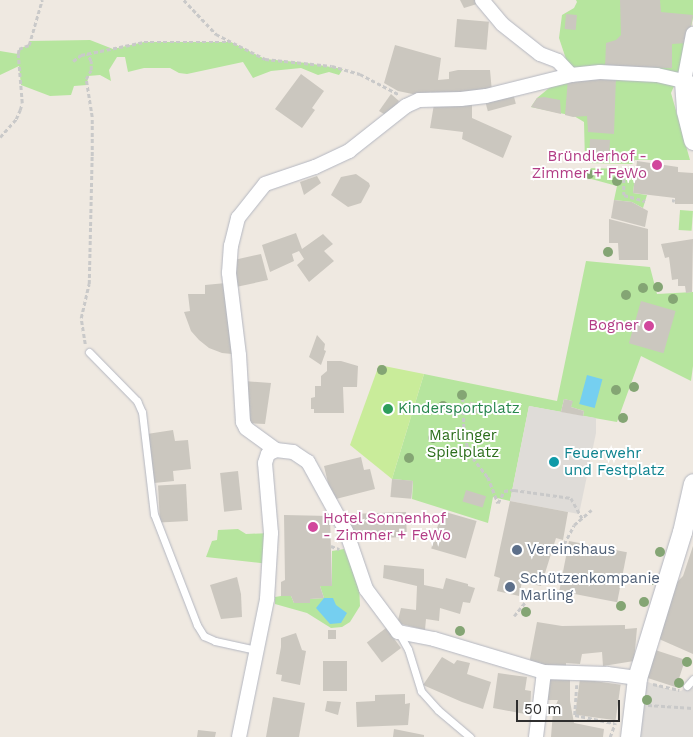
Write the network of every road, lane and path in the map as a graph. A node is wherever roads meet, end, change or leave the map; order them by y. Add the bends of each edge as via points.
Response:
1 (42, 0) edge
2 (184, 0) edge
3 (482, 0) edge
4 (693, 34) edge
5 (231, 42) junction
6 (87, 54) junction
7 (73, 61) dead end
8 (571, 75) junction
9 (684, 81) junction
10 (419, 100) junction
11 (0, 138) edge
12 (693, 140) edge
13 (624, 179) dead end
14 (645, 201) dead end
15 (89, 352) joint
16 (463, 398) dead end
17 (276, 450) junction
18 (693, 483) edge
19 (591, 510) dead end
20 (582, 518) junction
21 (564, 544) dead end
22 (331, 546) dead end
23 (340, 550) dead end
24 (547, 595) dead end
25 (514, 616) dead end
26 (398, 632) junction
27 (256, 650) junction
28 (544, 672) junction
29 (578, 673) junction
30 (637, 678) junction
31 (693, 679) edge
32 (688, 686) joint
33 (642, 704) dead end
34 (693, 708) edge
35 (614, 723) dead end
36 (239, 737) edge
37 (470, 737) edge
38 (536, 737) edge
39 (630, 737) edge

1 - 11 path via 29,45 19,49 20,110 16,120
2 - 5 path via 216,34
3 - 8 street via 502,24 540,54 558,62
4 - 9 street
5 - 6 path via 144,42
5 - 10 path via 265,59 324,65 352,72 403,97
6 - 7 path
6 - 15 path via 91,61 86,79 92,117 90,267 80,318
8 - 9 street via 633,73
8 - 10 street via 486,96
9 - 12 street via 686,111
10 - 17 street via 396,112 349,151 315,167 264,184 238,218 228,273 239,355 243,422 246,428
13 - 14 path via 624,195
15 - 27 lane via 137,401 142,412 154,514 197,625 204,636 215,641
16 - 20 path via 469,453 488,477 498,503 504,491 514,490 571,498
17 - 26 street via 293,452 308,462 346,531 366,589
17 - 27 street via 268,454 265,463 271,533 267,599
18 - 30 street via 682,532
19 - 20 path
20 - 21 path via 574,525
22 - 23 path
24 - 25 path via 528,599
26 - 28 street via 434,639
26 - 37 lane via 408,649 421,691
27 - 36 street
28 - 29 street
28 - 38 street
29 - 30 street
29 - 35 path via 575,715
30 - 32 path via 674,690 681,691
30 - 39 street
31 - 32 lane
33 - 34 path

